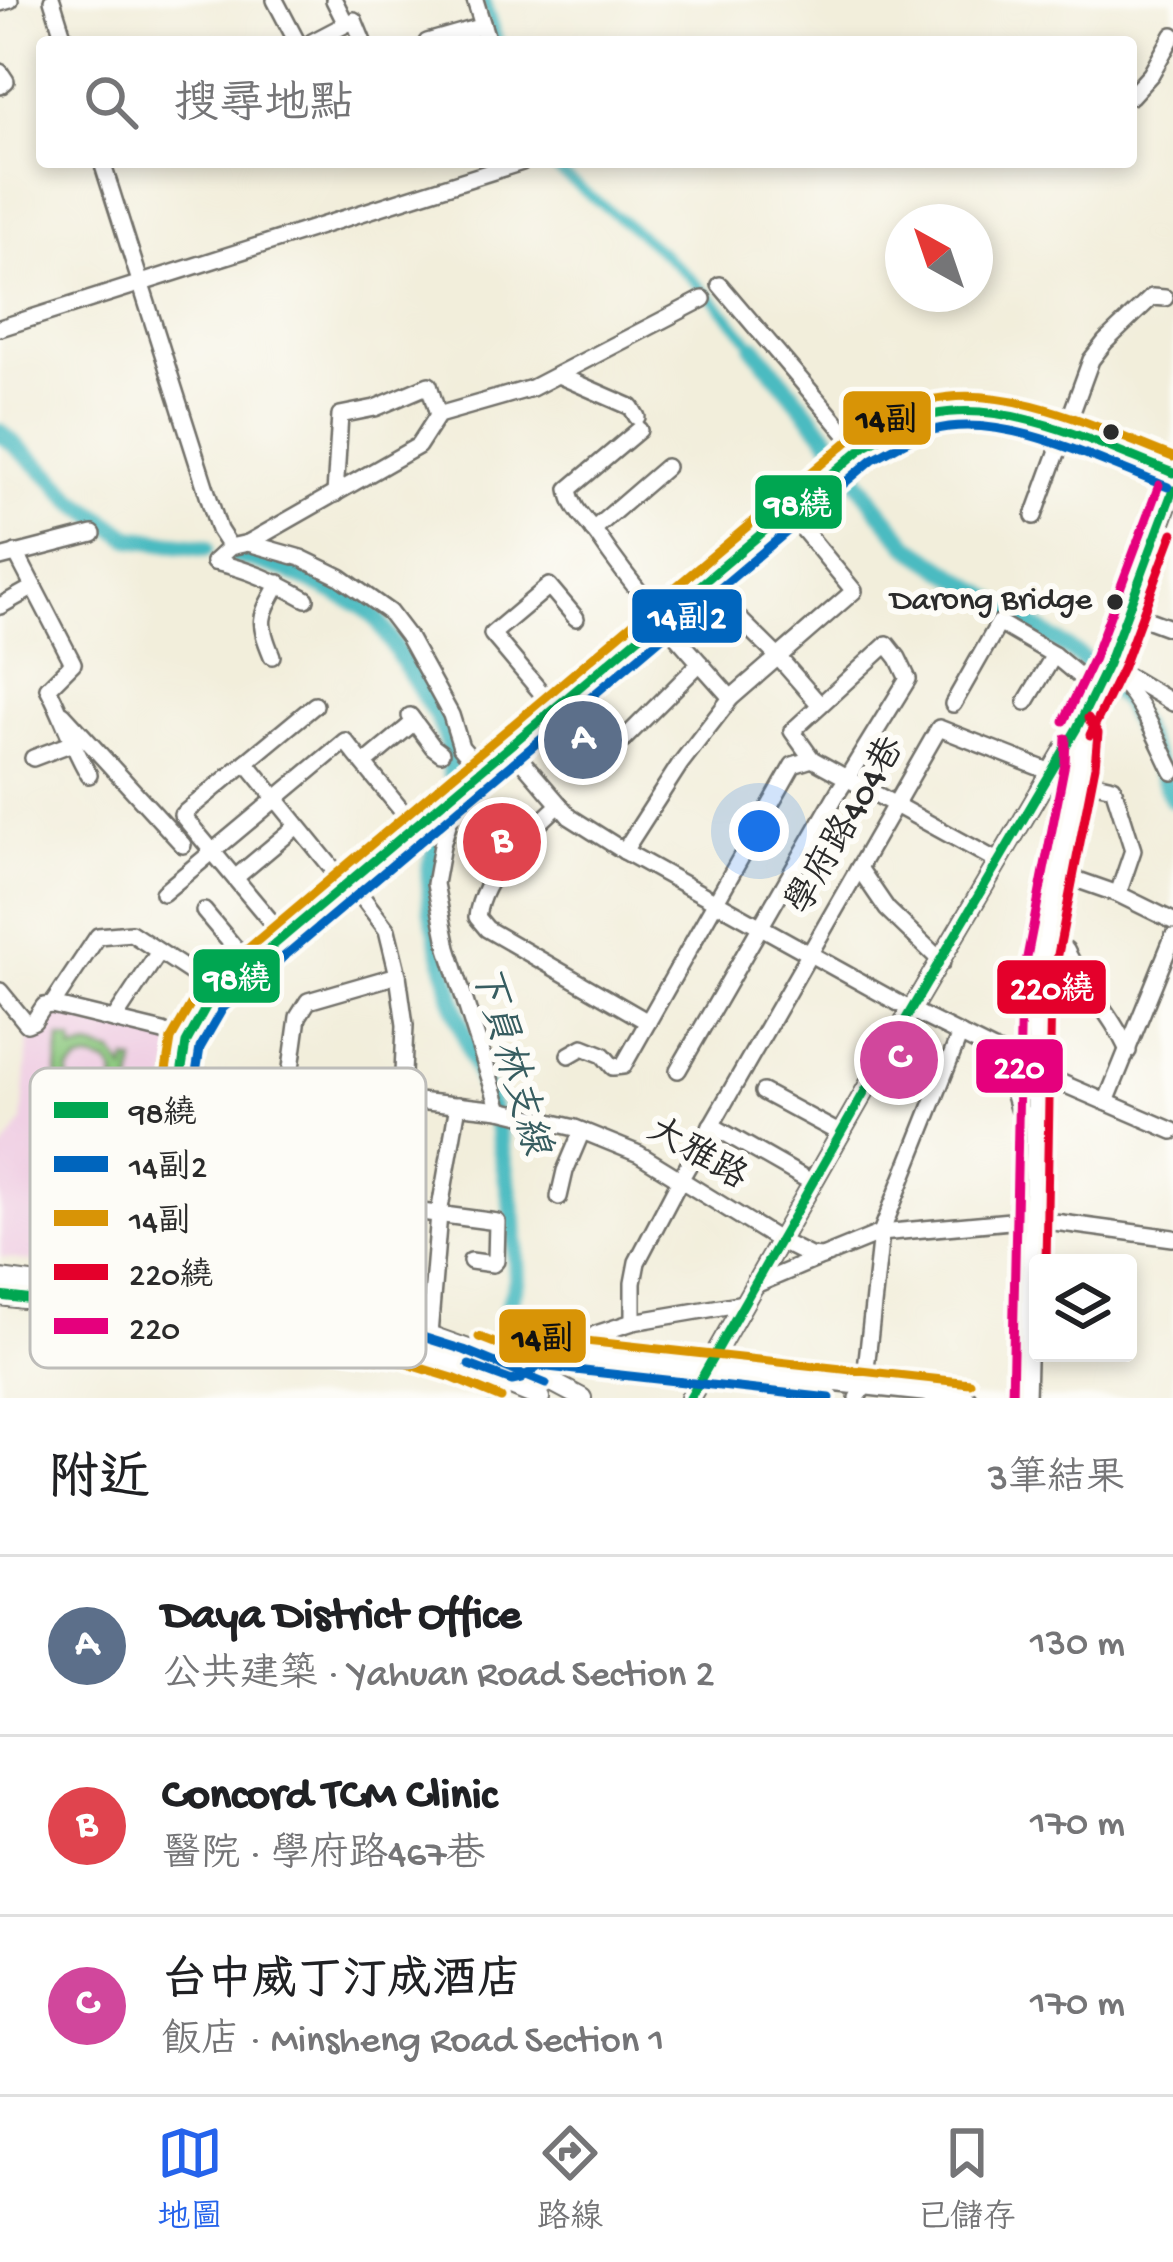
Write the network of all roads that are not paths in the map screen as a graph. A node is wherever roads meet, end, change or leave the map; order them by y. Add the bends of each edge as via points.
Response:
1 (10, 0) edge
2 (52, 0) edge
3 (275, 0) edge
4 (334, 0) edge
5 (475, 0) edge
6 (0, 3) edge
7 (346, 24) junction
8 (486, 34) edge
9 (63, 36) edge
10 (294, 36) edge
11 (323, 36) edge
12 (361, 36) edge
13 (1172, 39) edge
14 (0, 72) edge
15 (0, 86) edge
16 (1137, 89) edge
17 (105, 168) edge
18 (503, 168) edge
19 (140, 283) junction
20 (720, 285) dead end
21 (1165, 298) dead end
22 (703, 299) dead end
23 (0, 328) edge
24 (557, 375) junction
25 (438, 415) junction
26 (1063, 434) junction
27 (857, 452) junction
28 (666, 467) dead end
29 (1173, 473) edge
30 (1173, 490) edge
31 (334, 494) junction
32 (788, 511) junction
33 (1034, 516) dead end
34 (593, 530) junction
35 (93, 534) dead end
36 (248, 543) junction
37 (230, 547) junction
38 (8, 556) edge
39 (535, 570) dead end
40 (703, 583) junction
41 (279, 584) junction
42 (549, 586) junction
43 (34, 587) junction
44 (306, 599) dead end
45 (0, 606) edge
46 (1127, 612) junction
47 (576, 618) dead end
48 (661, 619) junction
49 (1173, 629) edge
50 (1054, 655) junction
51 (272, 656) dead end
52 (778, 658) junction
53 (700, 663) junction
54 (1107, 666) junction
55 (1096, 690) junction
56 (731, 698) junction
57 (1026, 702) dead end
58 (1173, 703) edge
59 (953, 704) dead end
60 (315, 705) dead end
61 (820, 706) junction
62 (59, 709) junction
63 (555, 709) junction
64 (1077, 728) junction
65 (70, 744) junction
66 (510, 748) junction
67 (441, 753) dead end
68 (608, 755) dead end
69 (33, 758) dead end
70 (812, 759) junction
71 (246, 762) junction
72 (364, 764) junction
73 (482, 771) junction
74 (1051, 772) junction
75 (1173, 772) edge
76 (89, 775) dead end
77 (847, 778) junction
78 (1077, 779) junction
79 (458, 791) junction
80 (276, 799) junction
81 (895, 804) junction
82 (559, 805) junction
83 (421, 822) junction
84 (297, 826) junction
85 (182, 845) dead end
86 (213, 851) junction
87 (624, 851) junction
88 (999, 862) junction
89 (859, 868) junction
90 (1058, 873) junction
91 (235, 878) junction
92 (348, 883) junction
93 (163, 893) dead end
94 (1118, 894) junction
95 (716, 904) junction
96 (204, 910) dead end
97 (1173, 922) edge
98 (760, 928) junction
99 (284, 937) junction
100 (1173, 937) edge
101 (1044, 944) junction
102 (159, 952) junction
103 (808, 956) junction
104 (942, 962) junction
105 (250, 966) junction
106 (398, 975) junction
107 (0, 991) edge
108 (219, 992) junction
109 (52, 1005) junction
110 (911, 1010) junction
111 (114, 1020) junction
112 (648, 1022) junction
113 (960, 1034) junction
114 (186, 1042) junction
115 (1128, 1051) junction
116 (568, 1055) dead end
117 (1001, 1055) junction
118 (182, 1068) edge
119 (291, 1068) edge
120 (403, 1068) edge
121 (678, 1070) dead end
122 (1036, 1072) junction
123 (763, 1092) dead end
124 (426, 1102) edge
125 (1106, 1102) junction
126 (458, 1105) junction
127 (500, 1110) junction
128 (1035, 1118) junction
129 (712, 1125) junction
130 (582, 1131) junction
131 (1173, 1131) edge
132 (841, 1134) junction
133 (680, 1180) junction
134 (813, 1183) junction
135 (559, 1197) dead end
136 (426, 1212) edge
137 (439, 1214) junction
138 (1032, 1219) junction
139 (881, 1233) junction
140 (1173, 1238) edge
141 (780, 1241) junction
142 (822, 1257) junction
143 (471, 1262) dead end
144 (0, 1279) edge
145 (30, 1284) edge
146 (755, 1285) junction
147 (0, 1295) edge
148 (30, 1297) edge
149 (744, 1304) junction
150 (633, 1322) junction
151 (426, 1335) edge
152 (429, 1335) junction
153 (426, 1353) edge
154 (572, 1354) junction
155 (706, 1370) junction
156 (500, 1371) junction
157 (865, 1394) edge
158 (540, 1398) edge
159 (582, 1398) edge
160 (691, 1398) edge
161 (968, 1398) edge
162 (1028, 1398) edge

1 - 6 street
2 - 9 street
3 - 10 street
4 - 7 street
5 - 8 street
7 - 11 street
7 - 12 street via 354,20
13 - 16 street
14 - 15 street
17 - 19 street
18 - 19 street
19 - 23 street
19 - 37 street
20 - 27 street
21 - 26 street via 1152,296 1090,360
22 - 24 street
24 - 25 street
24 - 34 street via 631,407 638,423 569,488
25 - 31 street via 418,446
25 - 31 street via 429,385 340,415
26 - 27 street via 993,412 961,412 932,415
26 - 29 street
26 - 33 street
27 - 32 street
28 - 34 street
30 - 46 main road
31 - 36 street
32 - 40 street
32 - 52 street via 854,590
34 - 48 street
35 - 38 street
36 - 37 street
36 - 73 street via 340,577 389,612 452,715 461,747
37 - 41 street via 214,562
38 - 43 street
39 - 42 street
40 - 48 street
40 - 52 street
41 - 44 street
41 - 51 street via 260,628
42 - 47 street
42 - 63 street via 492,634
43 - 45 street
43 - 62 street via 73,663 48,688
46 - 49 street
46 - 54 main road
48 - 53 street
48 - 63 street
50 - 55 street
50 - 57 street
50 - 59 street via 999,623
52 - 56 street
52 - 61 street
53 - 56 street
53 - 68 street
54 - 55 main road
54 - 58 street
54 - 75 street via 1136,697
55 - 64 main road
56 - 87 street
60 - 71 street
61 - 70 street via 792,731
61 - 77 street via 887,644 908,679
62 - 65 street
62 - 85 street
63 - 66 street
64 - 74 main road
64 - 78 street
65 - 69 street
65 - 76 street
66 - 73 street
66 - 82 street
67 - 72 street via 411,718
70 - 77 street
70 - 95 street via 793,765
71 - 80 street
71 - 86 street via 182,814
72 - 80 street via 345,741
72 - 83 street
73 - 79 street
74 - 81 street, 學府路404巷 via 939,728
74 - 88 main road
77 - 81 street
77 - 98 street
78 - 90 street
78 - 94 street via 1113,787 1133,850
79 - 83 street
79 - 127 street via 435,884
80 - 84 street
80 - 86 street
81 - 88 street
81 - 89 street, 學府路404巷
82 - 87 street
82 - 112 street via 511,850 477,917
83 - 92 street
84 - 91 street
84 - 92 street
86 - 91 street
86 - 93 street
87 - 95 street
88 - 104 main road
89 - 103 street, 學府路404巷
89 - 104 street via 886,909
90 - 94 street
90 - 101 street
91 - 99 street
92 - 99 street
92 - 106 street via 387,930
94 - 97 street
95 - 98 street
95 - 112 street
96 - 105 street
98 - 103 street
98 - 121 street
99 - 105 street
100 - 115 street
101 - 115 street via 1066,950
101 - 122 street
102 - 108 street
102 - 109 street via 131,933 98,936
102 - 111 street
103 - 110 street
103 - 129 street, 學府路404巷
104 - 110 main road
105 - 108 street
106 - 119 street via 308,1001
106 - 120 street
107 - 109 street via 27,1024
108 - 114 street
109 - 111 street
110 - 113 street
110 - 132 main road
111 - 114 street
112 - 116 street via 623,1066 583,1047
113 - 117 street
113 - 139 street
114 - 118 street
115 - 125 street
117 - 122 street
117 - 128 street via 1019,1112
122 - 125 street
122 - 128 street
123 - 132 street
124 - 126 street, 大雅路
125 - 131 street
126 - 127 street, 大雅路
126 - 137 street
127 - 130 street, 大雅路
128 - 138 street
129 - 133 street, 學府路404巷
129 - 134 street
130 - 133 street, 大雅路
130 - 135 street
132 - 134 main road
133 - 141 street, 大雅路
133 - 150 street, 學府路404巷 via 637,1262
134 - 141 main road
136 - 137 street
137 - 143 street via 497,1222 496,1262
137 - 152 street
138 - 139 street
138 - 140 street
138 - 162 street
139 - 142 street
139 - 157 street
141 - 142 street, 大雅路
141 - 146 main road
142 - 146 street
144 - 145 main road
146 - 149 main road
147 - 148 main road
149 - 150 street
149 - 155 main road
150 - 154 street via 596,1334
151 - 152 main road
152 - 156 main road
153 - 156 main road
154 - 155 street
154 - 156 street via 527,1353
155 - 157 street
155 - 160 main road
156 - 158 main road
156 - 159 main road via 532,1372
157 - 161 street

